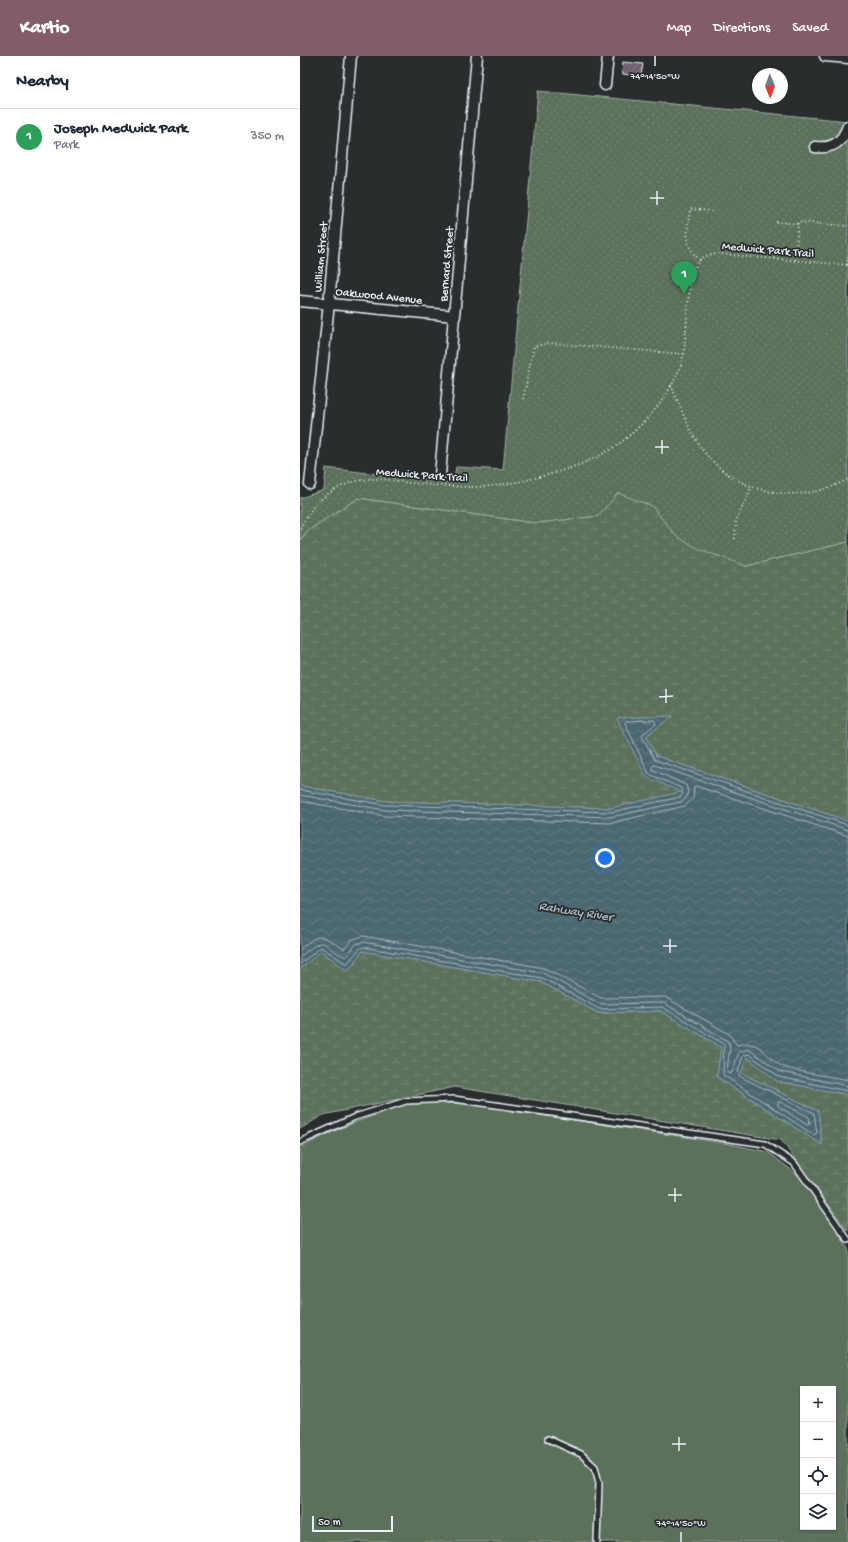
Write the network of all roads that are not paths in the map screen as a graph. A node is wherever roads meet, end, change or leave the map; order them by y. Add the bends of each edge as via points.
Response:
1 (351, 56) edge
2 (477, 56) edge
3 (608, 56) edge
4 (825, 56) edge
5 (848, 58) edge
6 (605, 85) dead end
7 (848, 126) edge
8 (815, 147) dead end
9 (300, 301) edge
10 (329, 303) junction
11 (454, 316) junction
12 (440, 475) dead end
13 (310, 484) dead end
14 (300, 1142) edge
15 (848, 1240) edge
16 (548, 1439) dead end
17 (597, 1542) edge

1 - 10 street, William Street
2 - 11 street, Bernard Street
3 - 6 street
4 - 5 street
7 - 8 street via 845,135 838,142 827,148
9 - 10 street, Oakwood Avenue
10 - 11 street, Oakwood Avenue
10 - 13 street, William Street
11 - 12 street, Bernard Street
14 - 15 lane via 355,1117 406,1101 454,1100 765,1144 794,1163
16 - 17 lane via 581,1454 595,1467 599,1483

